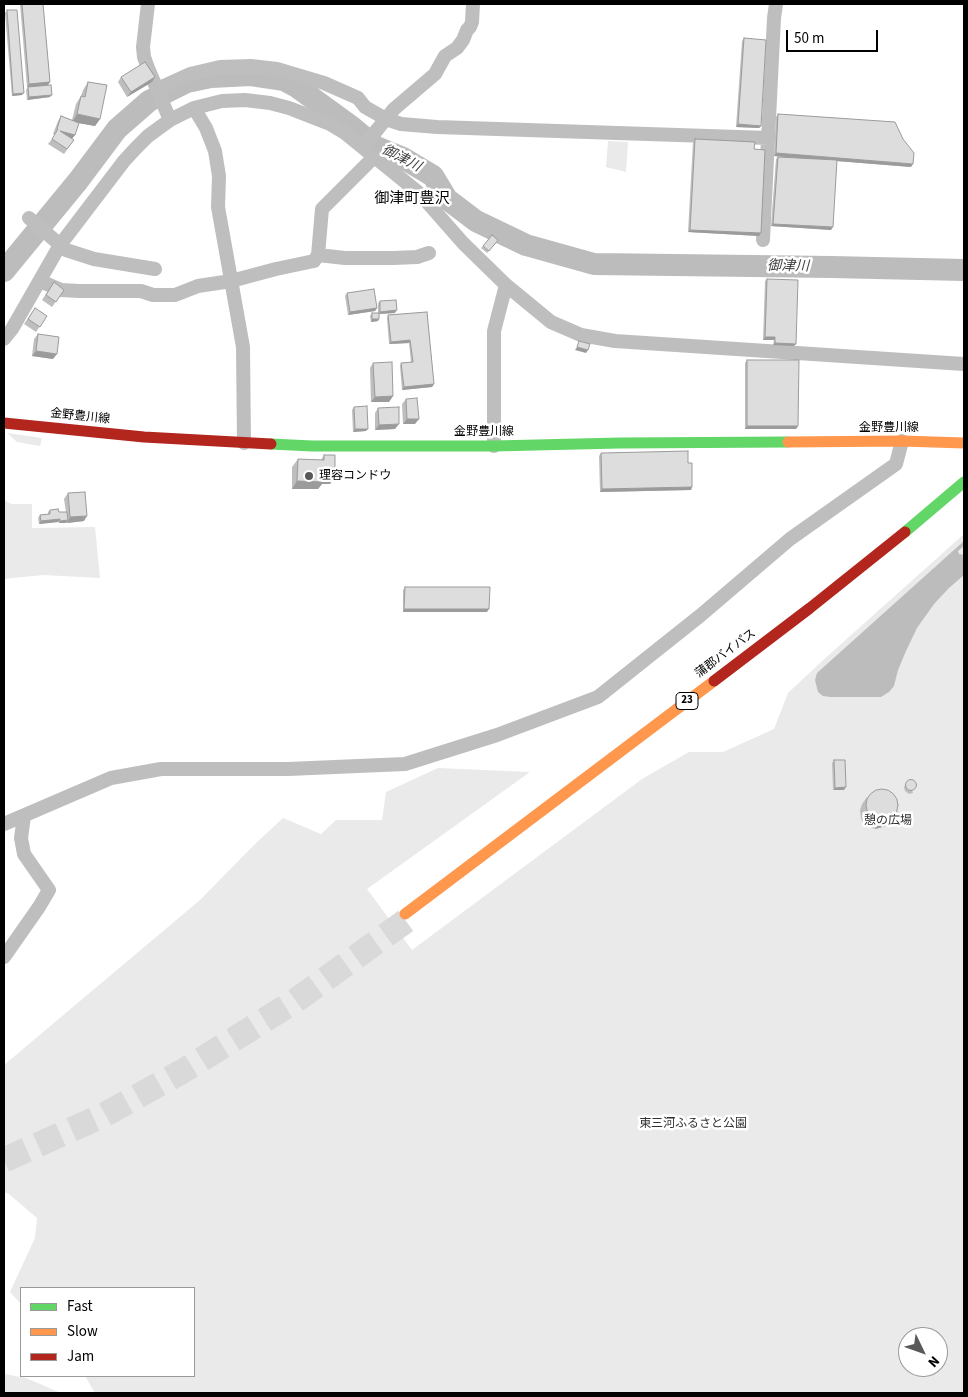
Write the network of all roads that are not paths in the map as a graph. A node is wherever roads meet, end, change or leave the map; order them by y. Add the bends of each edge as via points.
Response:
1 (148, 4) edge
2 (473, 4) edge
3 (776, 4) edge
4 (157, 89) junction
5 (194, 108) junction
6 (168, 117) junction
7 (384, 121) junction
8 (768, 138) junction
9 (365, 145) junction
10 (374, 157) junction
11 (29, 218) dead end
12 (763, 240) dead end
13 (60, 245) junction
14 (429, 253) dead end
15 (318, 255) junction
16 (155, 269) dead end
17 (40, 281) junction
18 (231, 281) junction
19 (506, 285) junction
20 (4, 339) edge
21 (964, 364) edge
22 (4, 423) edge
23 (902, 441) junction
24 (244, 443) junction
25 (964, 443) edge
26 (494, 446) junction
27 (964, 482) edge
28 (964, 491) edge
29 (24, 816) junction
30 (4, 824) edge
31 (4, 957) edge

1 - 4 street via 143,47
2 - 7 street via 472,22 457,48 440,62 436,74
3 - 8 street
4 - 6 street
4 - 7 street via 190,74 220,67 277,69 324,83 358,98
5 - 6 street
5 - 9 street via 222,101 270,103 330,124
5 - 18 street via 215,151 219,176 218,207
6 - 13 street via 124,160
7 - 8 street via 437,126
7 - 9 street
8 - 12 street
9 - 10 street
10 - 15 street via 322,209
10 - 19 street via 419,193
11 - 13 street
13 - 16 street via 94,259
13 - 17 street
14 - 15 street via 402,258
15 - 18 street via 314,261
17 - 18 street via 61,290 79,292 141,291 152,295 175,295 198,286
17 - 20 street
18 - 24 street via 243,346
19 - 21 street via 551,322 580,335 615,341
19 - 26 street via 494,331
22 - 24 main road, 金野豊川線
23 - 25 main road, 金野豊川線
23 - 26 main road, 金野豊川線
23 - 29 street via 896,464 790,539 598,697 498,735 405,764 161,770 112,778
24 - 26 main road, 金野豊川線
27 - 28 main road, 蒲郡バイパス / 23 via 802,614 406,917 818,611
29 - 30 street
29 - 31 street via 21,838 24,854 48,890

